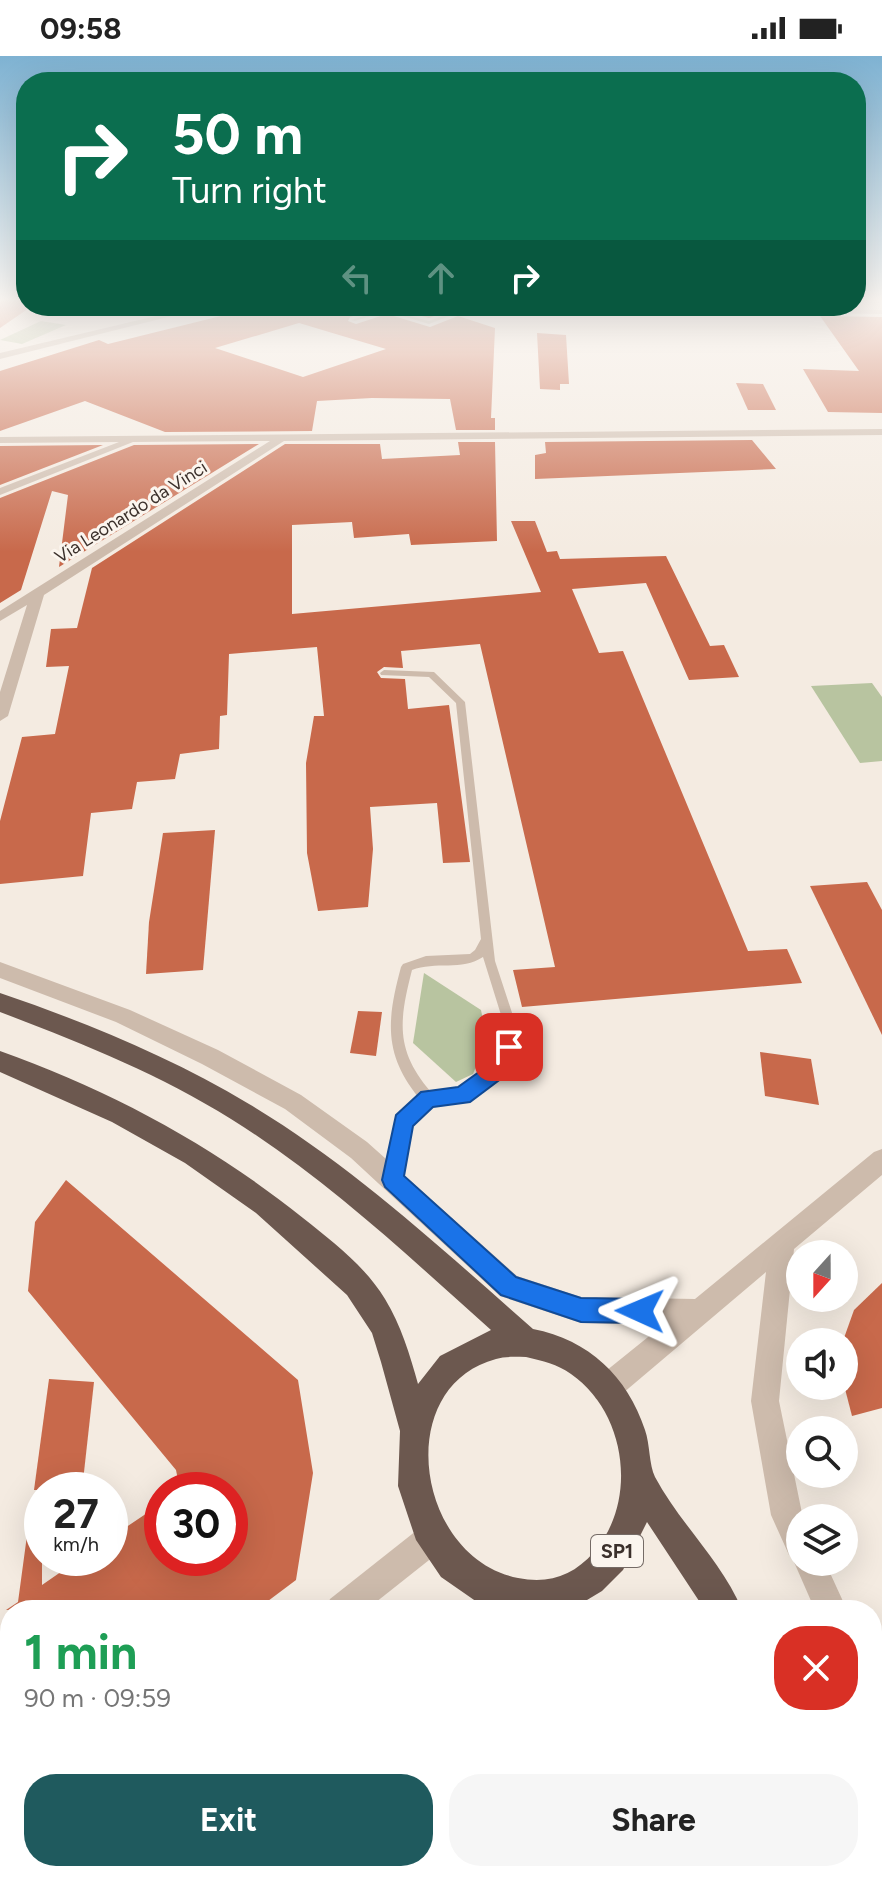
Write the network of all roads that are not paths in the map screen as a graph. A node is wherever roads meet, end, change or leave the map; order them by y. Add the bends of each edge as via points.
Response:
1 (882, 432) edge
2 (139, 438) junction
3 (282, 438) junction
4 (0, 440) edge
5 (0, 492) edge
6 (38, 593) junction
7 (0, 617) edge
8 (384, 673) dead end
9 (0, 716) edge
10 (487, 938) junction
11 (0, 970) edge
12 (0, 1002) edge
13 (0, 1061) edge
14 (428, 1098) junction
15 (882, 1160) edge
16 (393, 1180) junction
17 (782, 1246) junction
18 (700, 1312) junction
19 (526, 1342) junction
20 (606, 1389) junction
21 (415, 1428) junction
22 (638, 1480) junction
23 (786, 1515) edge
24 (432, 1538) junction
25 (815, 1576) edge
26 (354, 1600) edge
27 (522, 1600) edge
28 (550, 1600) edge
29 (718, 1600) edge
30 (826, 1600) edge

1 - 3 street
2 - 3 street
2 - 4 street
2 - 5 street
3 - 6 street, Via Leonardo da Vinci
6 - 7 street, Via Leonardo da Vinci
6 - 9 street
8 - 10 lane via 431,674 460,702
10 - 14 lane via 489,961 512,1031 507,1063 462,1096
10 - 14 lane via 471,959 425,959 407,967 397,1003 396,1049 408,1078
11 - 16 street via 123,1016 210,1057 293,1102
12 - 19 highway, SP1 via 106,1042 271,1131 335,1177
13 - 21 highway, SP1 via 165,1134 266,1203 351,1275 382,1323
14 - 16 lane via 403,1122
15 - 17 street
16 - 18 street via 509,1287 581,1310
17 - 18 street
17 - 23 street via 765,1401
18 - 20 street
19 - 20 highway, SP1 via 562,1351 595,1374
19 - 21 highway, SP1 via 490,1345 457,1361 431,1390
20 - 22 highway, SP1 via 634,1440
21 - 24 highway, SP1 via 411,1473 421,1518
22 - 28 highway, SP1 via 632,1521 615,1557 587,1584
22 - 29 highway, SP1
24 - 26 street
24 - 27 highway, SP1 via 445,1558 476,1585
25 - 30 street

